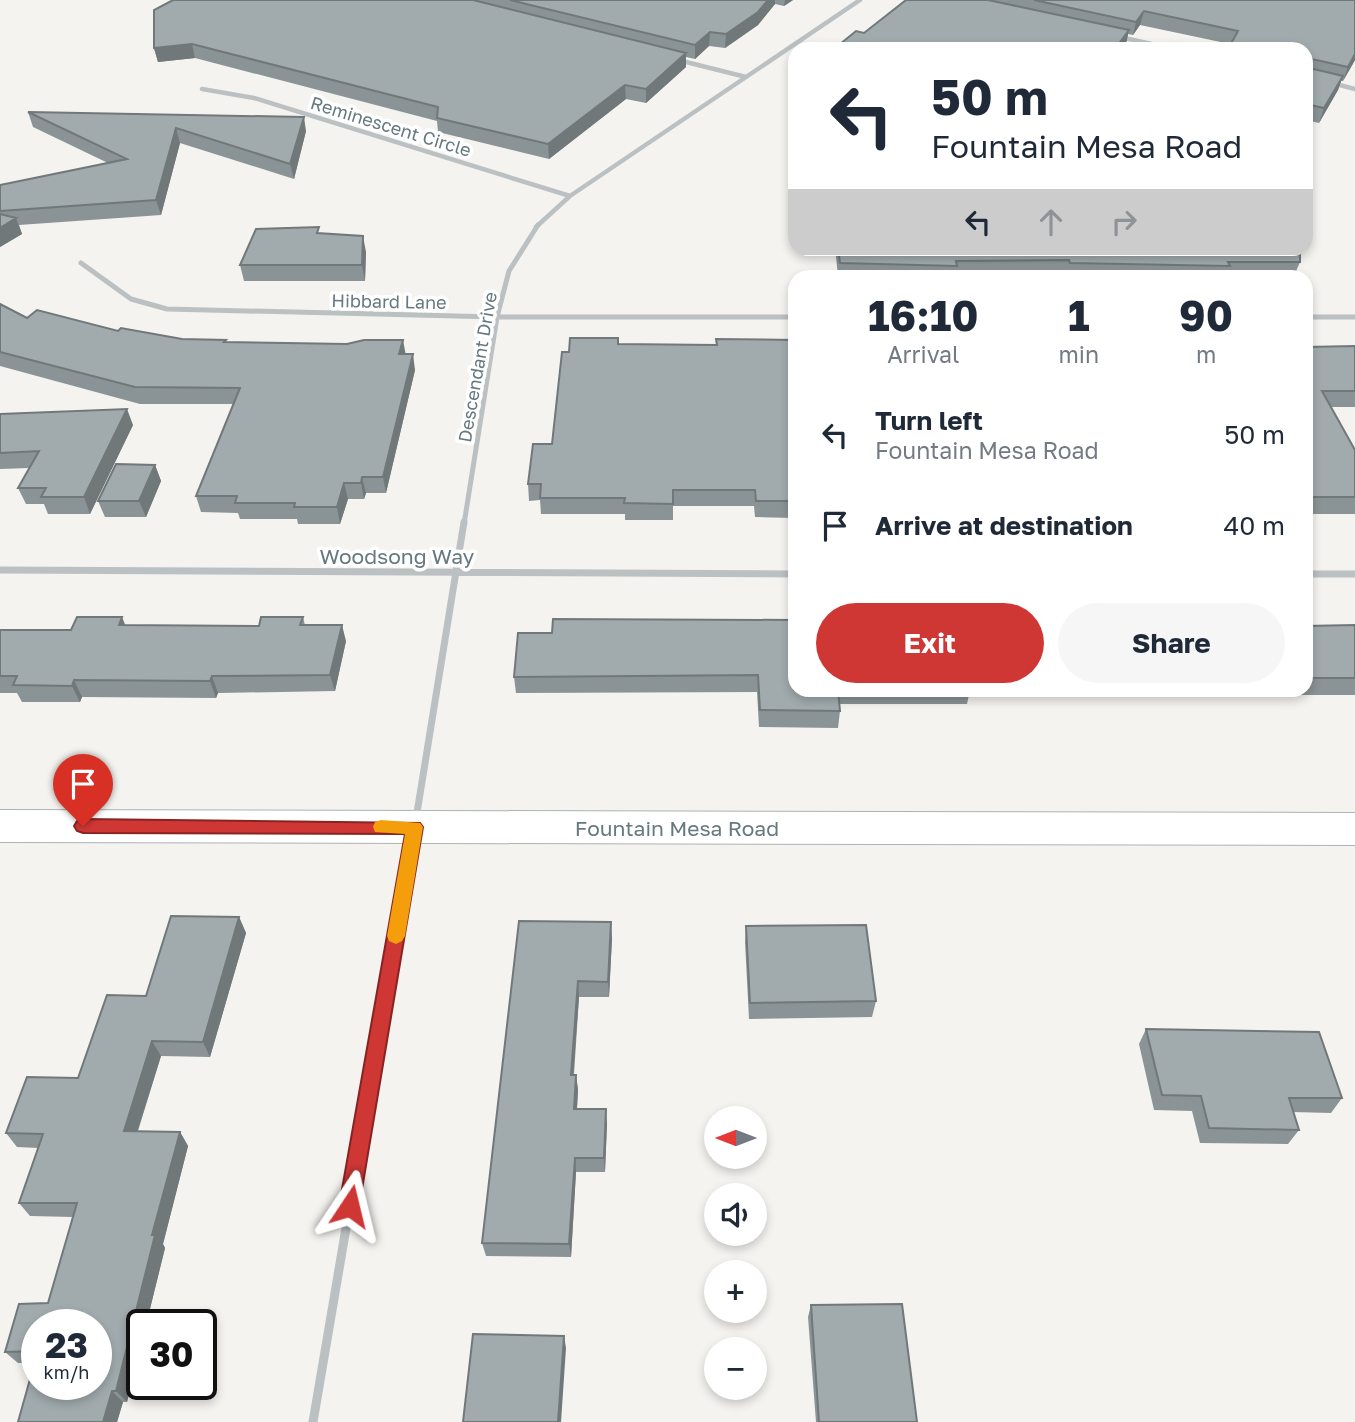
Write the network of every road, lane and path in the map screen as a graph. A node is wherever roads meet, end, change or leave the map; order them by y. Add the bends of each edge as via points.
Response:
1 (860, 0) edge
2 (1107, 35) edge
3 (798, 42) edge
4 (1140, 42) edge
5 (788, 49) edge
6 (666, 57) edge
7 (746, 77) junction
8 (1330, 83) edge
9 (202, 89) dead end
10 (1355, 89) edge
11 (570, 196) junction
12 (81, 263) dead end
13 (497, 317) junction
14 (788, 317) edge
15 (1313, 317) edge
16 (1355, 317) edge
17 (0, 570) edge
18 (457, 574) junction
19 (788, 574) edge
20 (1313, 574) edge
21 (1355, 574) edge
22 (0, 826) edge
23 (414, 827) junction
24 (1355, 829) edge
25 (313, 1422) edge

1 - 3 street, Descendant Drive
2 - 4 street
5 - 7 street, Descendant Drive
6 - 7 street
7 - 11 street, Descendant Drive
8 - 10 street
9 - 11 street, Reminescent Circle via 254,98
11 - 13 street, Descendant Drive via 533,230 509,271
12 - 13 street, Hibbard Lane via 131,299 167,309
13 - 14 street, Hibbard Lane
13 - 18 street, Descendant Drive
15 - 16 street
17 - 18 street, Woodsong Way
18 - 19 street, Woodsong Way
18 - 23 street, Descendant Drive
20 - 21 street
22 - 23 main road, Fountain Mesa Road
23 - 24 main road, Fountain Mesa Road
23 - 25 street, Descendant Drive

